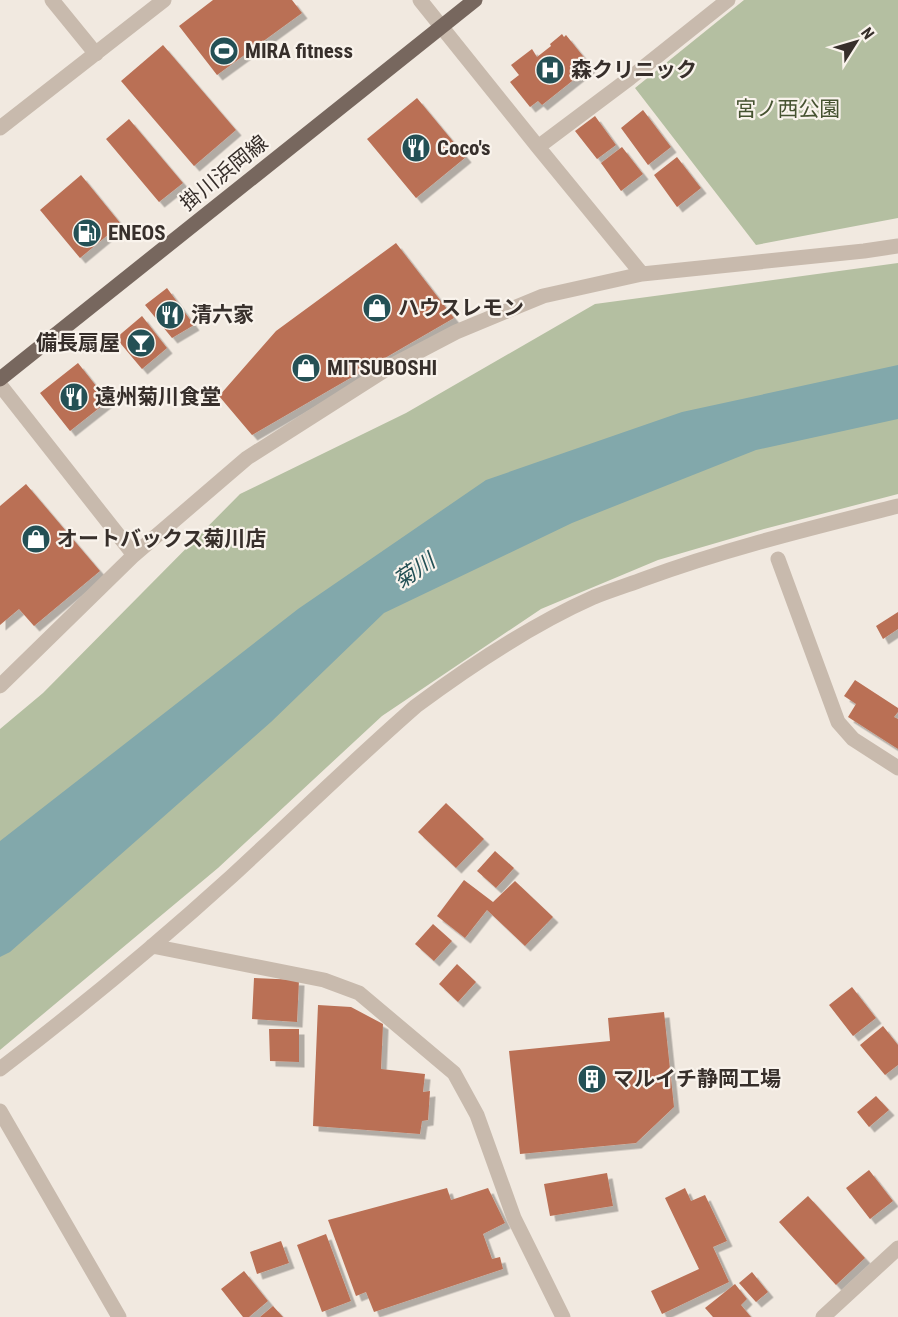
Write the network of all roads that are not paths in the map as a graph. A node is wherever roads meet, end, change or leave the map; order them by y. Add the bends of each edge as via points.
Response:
1 (52, 0) edge
2 (164, 0) edge
3 (420, 0) edge
4 (475, 0) edge
5 (728, 0) edge
6 (441, 27) junction
7 (96, 54) junction
8 (0, 128) edge
9 (538, 147) junction
10 (898, 246) edge
11 (642, 274) junction
12 (0, 379) edge
13 (0, 385) edge
14 (898, 506) edge
15 (134, 555) junction
16 (778, 559) dead end
17 (0, 686) edge
18 (898, 768) edge
19 (152, 946) junction
20 (0, 1069) edge
21 (0, 1111) edge
22 (898, 1248) edge
23 (119, 1317) edge
24 (563, 1317) edge
25 (823, 1317) edge

1 - 7 street
2 - 7 street
3 - 6 street
4 - 6 main road, 掛川浜岡線
5 - 9 street
6 - 9 street
6 - 12 main road, 掛川浜岡線
7 - 8 street
9 - 11 street
10 - 11 street
11 - 15 street via 543,296 456,332 393,365 247,458
13 - 15 street
14 - 19 street via 712,555 595,597 539,626 416,706
15 - 17 street
16 - 18 street via 838,722 853,740
19 - 20 street
19 - 24 street via 324,980 358,993 454,1073 477,1115 514,1218
21 - 23 street
22 - 25 street

